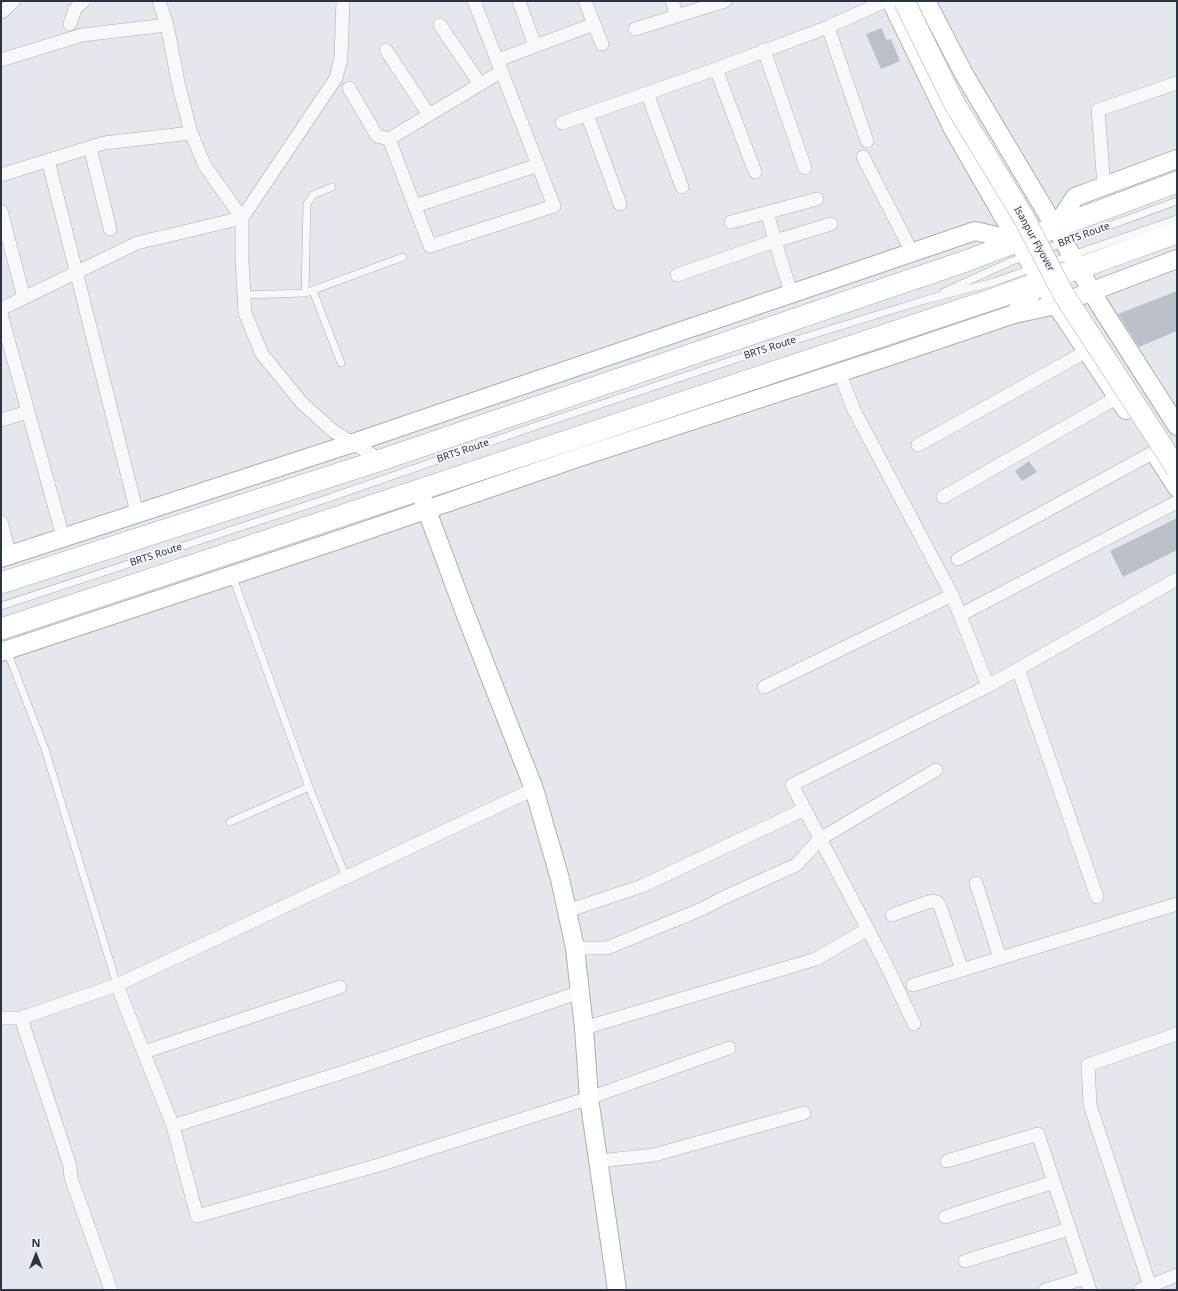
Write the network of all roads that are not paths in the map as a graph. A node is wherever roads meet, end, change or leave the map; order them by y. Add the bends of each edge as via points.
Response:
1 (14, 1) edge
2 (84, 1) edge
3 (159, 1) edge
4 (343, 1) edge
5 (474, 1) edge
6 (518, 1) edge
7 (585, 1) edge
8 (672, 1) edge
9 (725, 1) edge
10 (885, 1) edge
11 (891, 1) edge
12 (904, 1) edge
13 (913, 1) edge
14 (926, 1) edge
15 (2, 12) dead end
16 (677, 16) junction
17 (70, 24) dead end
18 (594, 24) junction
19 (167, 25) junction
20 (440, 25) dead end
21 (828, 27) junction
22 (635, 29) dead end
23 (602, 44) dead end
24 (535, 46) junction
25 (386, 50) dead end
26 (764, 50) junction
27 (1, 60) edge
28 (500, 65) junction
29 (716, 69) junction
30 (1177, 83) edge
31 (480, 84) junction
32 (349, 88) dead end
33 (647, 92) junction
34 (587, 114) junction
35 (429, 115) junction
36 (562, 123) dead end
37 (191, 133) junction
38 (389, 139) junction
39 (867, 141) dead end
40 (90, 147) junction
41 (863, 157) dead end
42 (1177, 159) edge
43 (48, 160) junction
44 (538, 165) junction
45 (805, 168) dead end
46 (755, 172) dead end
47 (1, 175) edge
48 (1177, 182) edge
49 (1104, 186) junction
50 (332, 187) dead end
51 (682, 187) dead end
52 (1075, 197) junction
53 (817, 199) dead end
54 (1177, 201) edge
55 (620, 204) dead end
56 (415, 206) junction
57 (1043, 207) junction
58 (1, 211) edge
59 (767, 212) junction
60 (242, 218) junction
61 (1177, 219) edge
62 (1006, 220) junction
63 (731, 222) dead end
64 (831, 224) dead end
65 (110, 229) dead end
66 (975, 231) junction
67 (1177, 233) edge
68 (775, 241) junction
69 (1067, 248) junction
70 (912, 252) junction
71 (403, 257) dead end
72 (1177, 259) edge
73 (1030, 262) junction
74 (76, 273) junction
75 (677, 275) dead end
76 (313, 291) junction
77 (1091, 291) junction
78 (305, 293) junction
79 (791, 293) junction
80 (244, 295) junction
81 (24, 298) junction
82 (925, 300) junction
83 (1056, 305) junction
84 (1, 310) edge
85 (1, 314) edge
86 (1014, 314) junction
87 (1087, 351) junction
88 (341, 363) dead end
89 (840, 372) junction
90 (516, 387) junction
91 (1118, 397) junction
92 (526, 410) junction
93 (28, 412) junction
94 (1, 420) edge
95 (1177, 426) edge
96 (353, 443) junction
97 (918, 445) dead end
98 (1154, 452) junction
99 (1177, 453) edge
100 (381, 460) junction
101 (1177, 469) edge
102 (262, 473) junction
103 (1177, 488) edge
104 (419, 490) junction
105 (269, 496) junction
106 (944, 497) dead end
107 (1177, 502) edge
108 (427, 510) junction
109 (137, 513) junction
110 (1, 522) edge
111 (63, 537) junction
112 (6, 556) edge
113 (958, 558) dead end
114 (232, 575) junction
115 (1177, 579) edge
116 (1, 583) edge
117 (952, 595) junction
118 (1, 606) edge
119 (960, 615) junction
120 (1, 630) edge
121 (4, 651) edge
122 (1018, 669) junction
123 (988, 686) junction
124 (764, 687) dead end
125 (936, 770) dead end
126 (309, 787) junction
127 (534, 789) junction
128 (805, 809) junction
129 (230, 822) dead end
130 (820, 838) junction
131 (346, 877) junction
132 (976, 882) dead end
133 (1097, 897) dead end
134 (1177, 904) edge
135 (567, 910) junction
136 (892, 915) dead end
137 (868, 929) junction
138 (575, 948) junction
139 (1000, 958) junction
140 (962, 970) junction
141 (117, 985) junction
142 (913, 985) dead end
143 (340, 987) dead end
144 (580, 992) junction
145 (1, 1018) edge
146 (21, 1018) junction
147 (914, 1024) dead end
148 (584, 1028) junction
149 (1177, 1034) edge
150 (729, 1048) dead end
151 (144, 1052) junction
152 (589, 1098) junction
153 (804, 1113) dead end
154 (173, 1126) junction
155 (599, 1161) junction
156 (947, 1161) dead end
157 (1054, 1182) junction
158 (945, 1217) dead end
159 (1069, 1229) junction
160 (965, 1261) dead end
161 (1177, 1275) edge
162 (1087, 1284) edge
163 (1145, 1288) edge
164 (111, 1290) edge
165 (617, 1290) edge
166 (1045, 1290) edge

1 - 15 street
2 - 17 street via 75,9
3 - 19 street
4 - 60 street via 341,58 336,78
5 - 28 street
6 - 24 street
7 - 18 street
8 - 16 street
9 - 16 street
10 - 21 street
11 - 62 street via 953,129
12 - 101 main road, Isanpur Flyover, bridge via 953,101 1024,218 1064,295
13 - 99 main road, Isanpur Flyover via 961,97 1031,214 1072,291
14 - 57 street via 964,74
16 - 22 street
18 - 23 street
18 - 24 street
19 - 27 street via 82,35
19 - 37 street
20 - 31 street
21 - 26 street
21 - 39 street
24 - 28 street
25 - 35 street
26 - 29 street
26 - 45 street
28 - 31 street
28 - 44 street
29 - 33 street
29 - 46 street
30 - 49 street via 1098,110
31 - 35 street
32 - 38 street via 377,136
33 - 34 street
33 - 51 street
34 - 36 street
34 - 55 street
35 - 38 street
37 - 40 street via 104,143
37 - 60 street via 205,166
38 - 56 street
40 - 43 street
40 - 65 street
41 - 70 street
42 - 49 street
43 - 47 street
43 - 74 street
44 - 56 street
44 - 56 street via 554,206 430,246
48 - 69 main road
49 - 52 street
50 - 78 lane via 313,195 307,204
52 - 57 street
52 - 69 street
53 - 59 street
54 - 69 lane, BRTS Route
57 - 62 street
57 - 69 street
58 - 81 street
59 - 63 street
59 - 68 street
60 - 74 street via 137,243
60 - 80 street
61 - 69 lane, BRTS Route
62 - 66 street
62 - 73 street
64 - 68 street
66 - 70 street
66 - 73 street
67 - 69 main road
68 - 75 street
68 - 79 street
69 - 73 main road
69 - 73 main road
69 - 77 street
70 - 79 street
71 - 76 lane
72 - 77 street
73 - 82 lane, BRTS Route via 995,268
73 - 82 lane, BRTS Route via 994,282
73 - 83 street
73 - 86 street
73 - 92 main road via 966,261
73 - 104 main road
74 - 81 street
74 - 109 street
76 - 78 lane
76 - 88 lane
77 - 83 street
77 - 95 street
78 - 80 lane
79 - 90 street
80 - 96 street via 245,313 262,354 302,403 333,431
81 - 84 street
82 - 118 lane, BRTS Route via 750,355
83 - 86 street
83 - 87 street
85 - 93 street
86 - 89 street
87 - 91 street
87 - 97 street
89 - 108 street
89 - 117 street via 854,410
90 - 92 street
90 - 96 street
91 - 98 street
91 - 106 street
92 - 100 main road
93 - 94 street
93 - 111 street
96 - 100 street
96 - 102 street
98 - 103 street
98 - 113 street
100 - 105 main road
102 - 105 street
102 - 109 street
104 - 108 street
104 - 120 main road
105 - 116 main road
107 - 119 street
108 - 114 street
108 - 127 street
109 - 111 street
110 - 112 street
111 - 112 street
114 - 121 street
114 - 126 lane
115 - 122 street
117 - 119 street
117 - 124 street
119 - 123 street
121 - 141 lane via 45,749
122 - 123 street
122 - 133 street
123 - 128 street via 792,785
125 - 130 street
126 - 129 lane
126 - 131 lane
127 - 131 street
127 - 135 street
128 - 130 street
128 - 135 street via 642,886
130 - 137 street
130 - 138 street via 796,865 702,909 607,948
131 - 141 street
132 - 139 street
134 - 139 street
135 - 138 street
136 - 140 street via 928,902 938,902
137 - 147 street
137 - 148 street via 816,959
138 - 144 street
139 - 140 street
140 - 142 street
141 - 146 street
141 - 151 street
143 - 151 street
144 - 148 street
144 - 154 street via 347,1071
145 - 146 street
146 - 164 street via 70,1166 71,1178
148 - 152 street
149 - 163 street via 1088,1065 1090,1105
150 - 152 street
151 - 154 street
152 - 154 street via 379,1165 197,1216
152 - 155 street
153 - 155 street via 654,1155
155 - 165 street
156 - 157 street via 1038,1134
157 - 158 street
157 - 159 street
159 - 160 street
159 - 162 street
161 - 163 street
162 - 166 street

